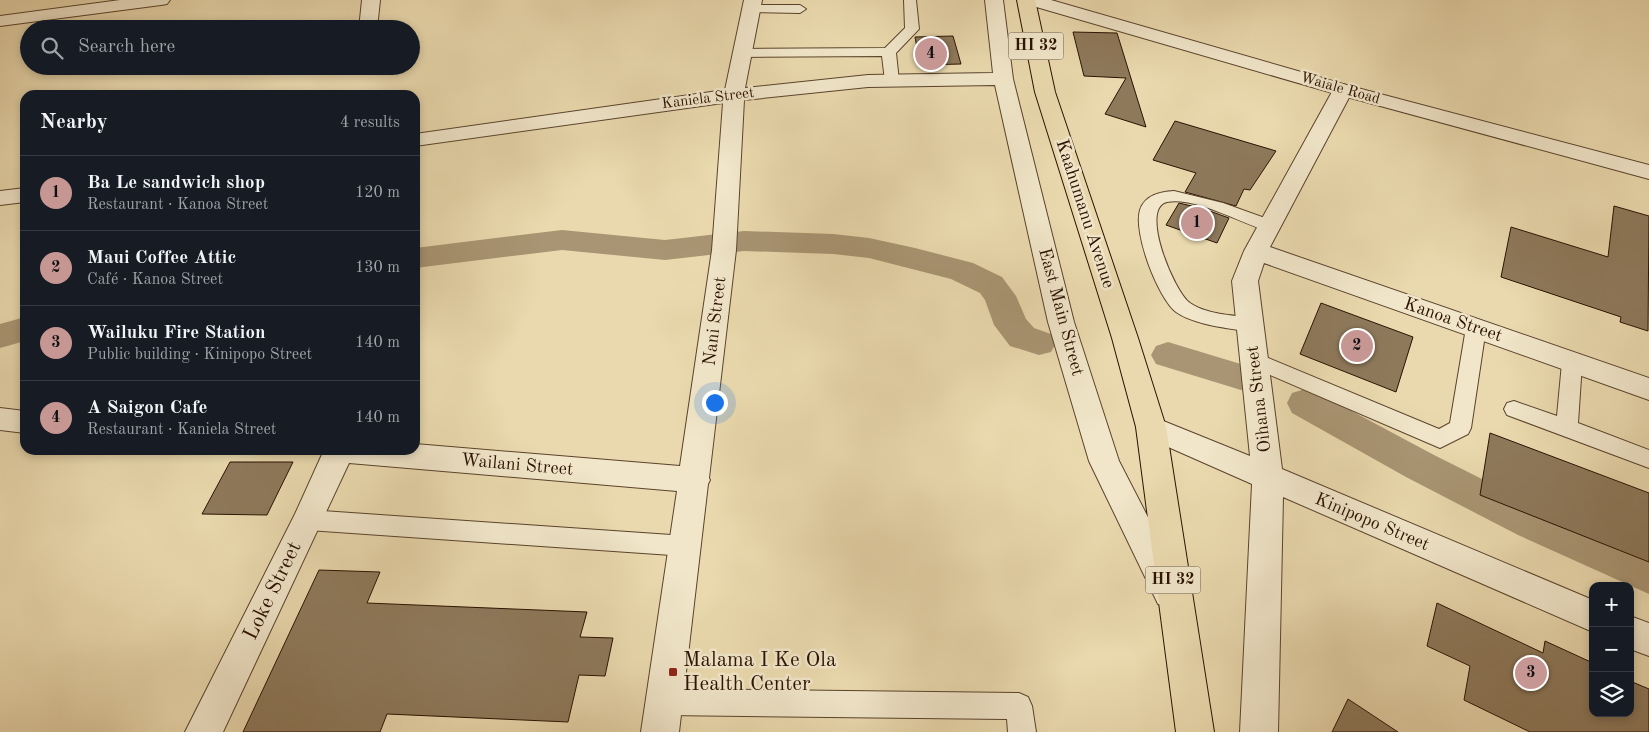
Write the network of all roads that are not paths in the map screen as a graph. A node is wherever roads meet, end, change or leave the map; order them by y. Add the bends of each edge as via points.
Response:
1 (16, 0) edge
2 (161, 0) edge
3 (370, 0) edge
4 (910, 0) edge
5 (994, 0) edge
6 (1026, 0) edge
7 (1032, 0) edge
8 (751, 4) edge
9 (800, 9) dead end
10 (369, 20) edge
11 (0, 21) edge
12 (889, 52) junction
13 (742, 53) junction
14 (1003, 79) junction
15 (892, 80) junction
16 (1343, 90) junction
17 (734, 94) junction
18 (420, 139) edge
19 (1649, 172) edge
20 (20, 196) edge
21 (0, 198) edge
22 (1270, 226) junction
23 (1256, 252) junction
24 (1250, 325) junction
25 (1476, 328) junction
26 (1254, 360) junction
27 (1572, 363) junction
28 (1649, 389) edge
29 (1514, 409) dead end
30 (0, 419) edge
31 (20, 421) edge
32 (1151, 427) junction
33 (1567, 428) junction
34 (338, 455) edge
35 (399, 455) edge
36 (1649, 459) edge
37 (1268, 479) junction
38 (695, 480) junction
39 (308, 520) junction
40 (686, 546) junction
41 (1177, 608) junction
42 (1589, 614) edge
43 (1634, 634) edge
44 (1649, 640) edge
45 (662, 717) edge
46 (204, 732) edge
47 (1022, 732) edge
48 (1195, 732) edge
49 (1259, 732) edge

1 - 11 street
2 - 11 street
3 - 10 street
4 - 12 lane via 912,29
5 - 14 street, East Main Street
6 - 32 main road, Kaahumanu Avenue / HI 32 via 1046,92
7 - 16 street, Waiale Road
8 - 9 lane
8 - 13 street, Nani Street
12 - 13 lane
12 - 15 lane
13 - 17 street, Nani Street
14 - 15 street, Kaniela Street
14 - 41 street, East Main Street via 1061,322 1104,461
15 - 17 street, Kaniela Street
16 - 19 street, Waiale Road
16 - 22 street, Oihana Street
17 - 18 street, Kaniela Street
17 - 38 street, Nani Street via 724,242
20 - 21 street
22 - 23 street, Oihana Street
22 - 24 lane via 1178,196 1164,197 1148,210 1149,233 1173,299 1182,308 1193,312
23 - 24 street, Oihana Street via 1245,280
23 - 25 street, Kanoa Street
24 - 26 street, Oihana Street
25 - 26 lane via 1460,428 1440,439
25 - 27 street, Kanoa Street
26 - 37 street, Oihana Street
27 - 28 street, Kanoa Street
27 - 33 lane
29 - 33 lane
30 - 31 street
32 - 37 street, Kinipopo Street
32 - 41 main road, East Main Street / HI 32
33 - 36 lane
34 - 39 street, Loke Street
35 - 38 street, Wailani Street
37 - 42 street, Kinipopo Street
37 - 49 street, Oihana Street
38 - 40 street, Nani Street
39 - 40 lane
39 - 46 street, Loke Street
40 - 45 street, Nani Street
41 - 48 main road, East Main Street / HI 32
43 - 44 street
45 - 47 lane via 1019,706

